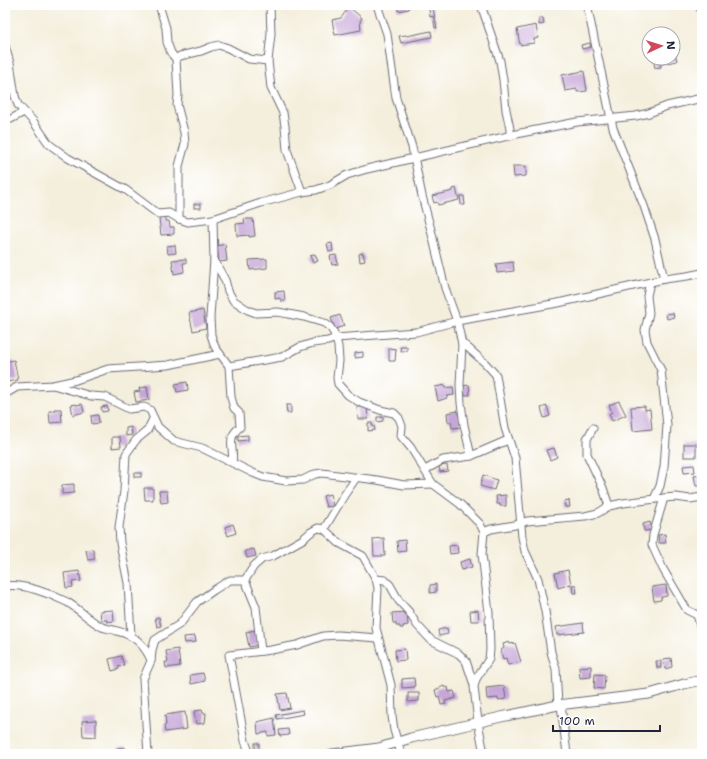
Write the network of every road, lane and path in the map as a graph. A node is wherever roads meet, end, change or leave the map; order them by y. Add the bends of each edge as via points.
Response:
1 (159, 5) edge
2 (270, 5) edge
3 (377, 5) edge
4 (481, 5) edge
5 (587, 5) edge
6 (699, 5) edge
7 (702, 8) edge
8 (5, 46) edge
9 (176, 59) junction
10 (268, 61) junction
11 (702, 98) edge
12 (24, 112) junction
13 (611, 118) junction
14 (5, 120) edge
15 (510, 136) junction
16 (414, 158) junction
17 (302, 192) junction
18 (179, 219) junction
19 (213, 219) junction
20 (214, 260) junction
21 (702, 273) edge
22 (664, 279) junction
23 (650, 282) junction
24 (457, 321) junction
25 (336, 338) junction
26 (462, 344) junction
27 (220, 354) junction
28 (229, 366) junction
29 (53, 386) junction
30 (5, 394) edge
31 (153, 419) junction
32 (593, 428) dead end
33 (508, 440) junction
34 (471, 456) junction
35 (232, 462) junction
36 (425, 470) junction
37 (356, 478) junction
38 (433, 484) junction
39 (702, 497) edge
40 (654, 498) junction
41 (664, 498) junction
42 (609, 506) junction
43 (521, 523) junction
44 (324, 529) junction
45 (484, 532) junction
46 (376, 579) junction
47 (245, 580) junction
48 (5, 586) edge
49 (702, 632) edge
50 (131, 636) junction
51 (378, 638) junction
52 (261, 652) junction
53 (151, 661) junction
54 (702, 680) edge
55 (474, 687) junction
56 (560, 705) junction
57 (478, 722) junction
58 (398, 742) junction
59 (148, 754) edge
60 (250, 754) edge
61 (332, 754) edge
62 (401, 754) edge
63 (484, 754) edge
64 (567, 754) edge

1 - 9 street via 167,42
2 - 10 street via 271,34
3 - 16 street via 387,34 396,98
4 - 15 street via 500,61
5 - 13 street
6 - 7 street
8 - 12 street via 15,96
9 - 10 street via 219,45 249,59
9 - 18 street via 177,105 185,144 179,166
10 - 17 street via 273,93 283,113 287,150
11 - 13 street via 636,116
12 - 14 street
12 - 18 street via 49,144 68,158 126,190 158,214 169,213
13 - 15 street via 577,122
13 - 22 street via 655,239
15 - 16 street
16 - 17 street via 367,169 316,190
16 - 24 street via 445,288
17 - 19 street
18 - 19 street via 188,222
19 - 20 street
20 - 25 street via 233,300 240,306 256,314 278,312 314,319 330,327
20 - 27 street via 211,335
21 - 22 street
22 - 23 street
23 - 24 street via 558,303
23 - 40 street via 647,296 649,313 645,330 647,342 661,370 667,425 664,468
24 - 25 street via 416,332
24 - 26 street
25 - 28 street via 300,347 282,357
25 - 36 street via 339,354 338,384 359,402 394,413 402,426 401,436
26 - 33 street via 496,375
26 - 34 street via 460,385 464,425
27 - 28 street
27 - 29 street via 168,365 108,369
28 - 35 street via 230,397 234,408 240,413 240,427 235,431 231,443
29 - 30 street via 17,387
29 - 31 street via 104,397 129,409 144,407 150,410
31 - 35 street via 174,441 202,448
31 - 50 street via 126,454 119,527 128,582
32 - 42 street via 587,438 587,454
33 - 34 street
33 - 43 street via 515,458
34 - 36 street via 442,460
35 - 37 street via 263,477 286,481 303,480 322,473
36 - 38 street
37 - 38 street via 404,485
37 - 44 street
38 - 45 street via 460,504 480,524
39 - 41 street
40 - 41 street
40 - 42 street
41 - 49 street via 652,545 687,610 697,615
42 - 43 street via 598,513 585,516
43 - 45 street
43 - 56 street via 525,551 538,579 542,596
44 - 46 street via 339,543 363,556
44 - 47 street via 318,528 273,556 262,559
45 - 55 street via 482,554 489,613 490,650 489,659 476,679
46 - 51 street
46 - 55 street via 385,580 390,585 399,601 431,640 466,661
47 - 52 street via 256,607
47 - 53 street via 230,580 197,602 180,624 155,640
48 - 50 street via 18,585 67,602 102,627
50 - 53 street via 139,642
51 - 52 street via 324,636 297,645
51 - 58 street via 391,685 392,716
52 - 60 street via 229,655 245,741
53 - 59 street via 143,679
54 - 56 street via 649,694
55 - 57 street
56 - 57 street
56 - 64 street
57 - 58 street
57 - 63 street
58 - 61 street via 379,748
58 - 62 street

